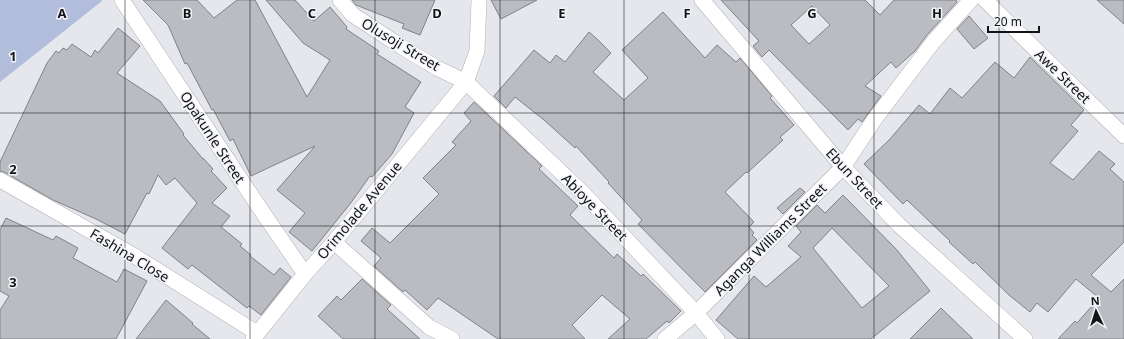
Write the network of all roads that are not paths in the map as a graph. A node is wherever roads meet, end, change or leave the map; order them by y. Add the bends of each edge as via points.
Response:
1 (122, 0) edge
2 (340, 0) edge
3 (479, 0) edge
4 (702, 0) edge
5 (971, 0) edge
6 (985, 0) edge
7 (466, 82) junction
8 (1124, 136) edge
9 (843, 167) junction
10 (0, 180) edge
11 (334, 242) junction
12 (305, 274) junction
13 (696, 313) junction
14 (255, 336) edge
15 (452, 339) edge
16 (665, 339) edge
17 (717, 339) edge
18 (1024, 339) edge

1 - 12 street, Opakunle Street
2 - 7 street, Olusoji Street via 359,19 438,68
3 - 7 street, Orimolade Avenue via 477,51
4 - 9 street, Ebun Street
5 - 9 street, Aganga Williams Street via 934,41 874,120
6 - 8 street, Awe Street
7 - 11 street, Orimolade Avenue
7 - 13 street, Abioye Street via 582,192
9 - 13 street, Aganga Williams Street
9 - 18 street, Ebun Street via 899,225
10 - 14 street, Fashina Close via 133,255
11 - 12 street, Orimolade Avenue
11 - 15 street via 429,327
12 - 14 street, Orimolade Avenue
13 - 16 street, Aganga Williams Street
13 - 17 street, Abioye Street

